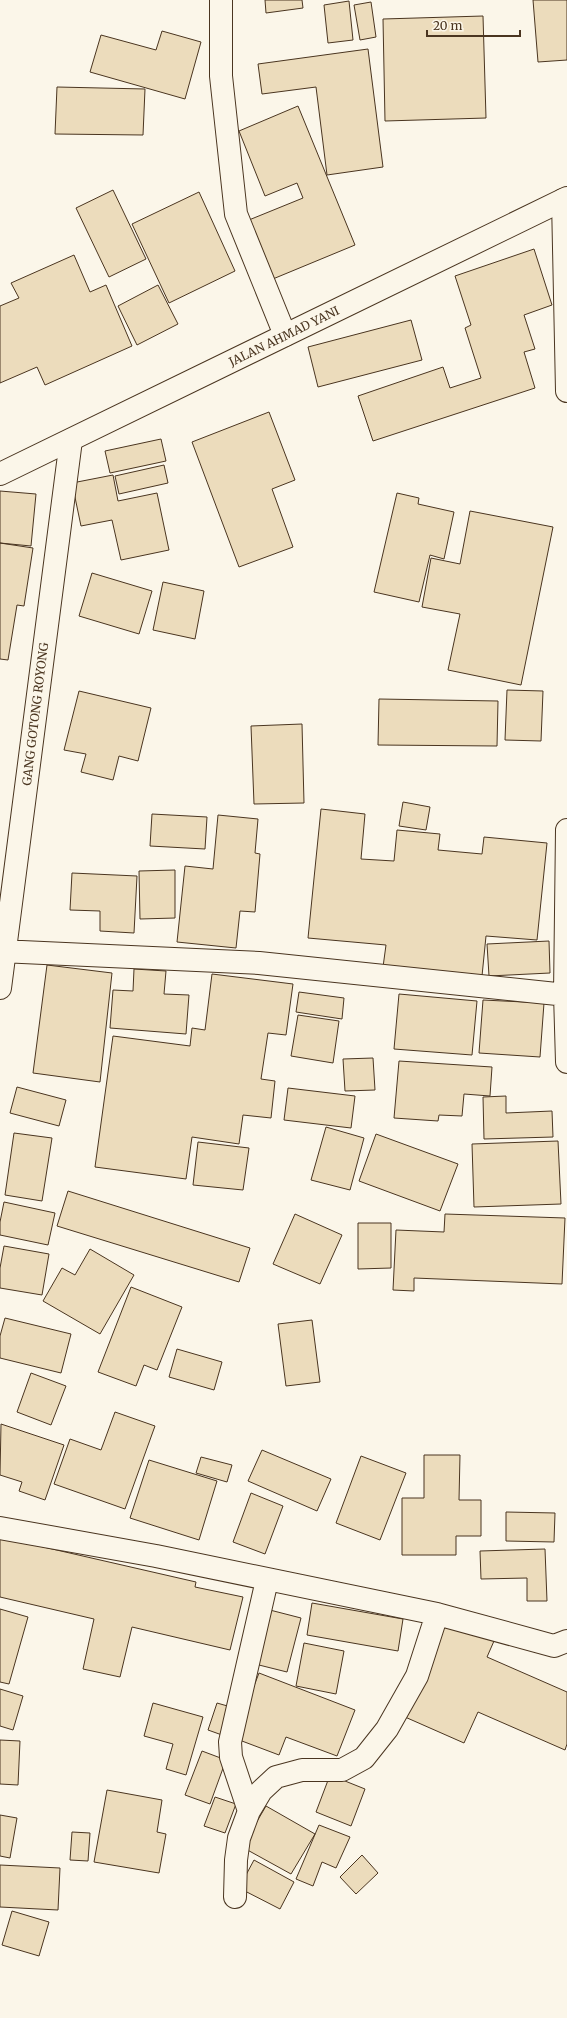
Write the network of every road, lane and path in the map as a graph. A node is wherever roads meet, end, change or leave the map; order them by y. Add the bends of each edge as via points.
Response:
1 (221, 0) edge
2 (565, 199) edge
3 (285, 335) junction
4 (567, 391) edge
5 (71, 440) junction
6 (0, 474) edge
7 (567, 830) edge
8 (2, 951) edge
9 (0, 988) edge
10 (566, 995) edge
11 (567, 1062) edge
12 (0, 1528) edge
13 (267, 1580) junction
14 (437, 1614) junction
15 (567, 1641) edge
16 (249, 1811) junction
17 (235, 1897) dead end

1 - 3 main road via 221,76 236,214
2 - 3 main road, JALAN AHMAD YANI
2 - 4 main road
3 - 5 main road, JALAN AHMAD YANI
5 - 6 main road, JALAN AHMAD YANI
5 - 8 main road, GANG GOTONG ROYONG
7 - 10 main road
8 - 9 main road, GANG GOTONG ROYONG
8 - 10 main road via 259,963
10 - 11 main road
12 - 13 main road via 156,1556
13 - 14 main road
13 - 16 main road via 230,1742 231,1757
14 - 15 main road via 554,1646
14 - 16 main road via 417,1676 387,1729 364,1758 342,1770 302,1770 276,1777 261,1791
16 - 17 main road via 239,1838

